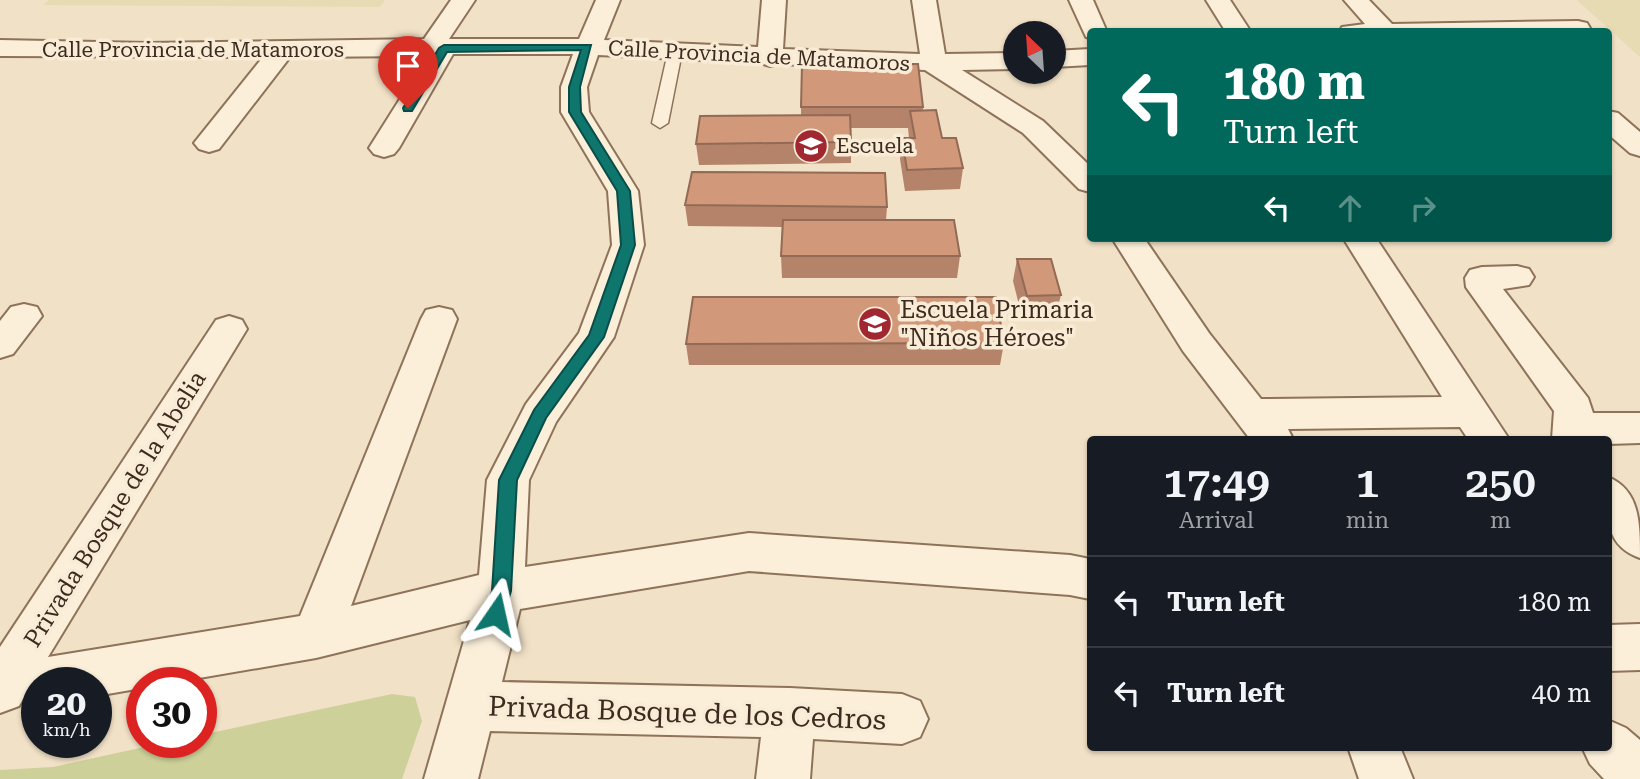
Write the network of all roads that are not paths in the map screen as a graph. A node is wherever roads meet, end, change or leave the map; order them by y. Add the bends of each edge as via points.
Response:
1 (463, 0) edge
2 (608, 0) edge
3 (774, 0) edge
4 (924, 0) edge
5 (1081, 0) edge
6 (1218, 0) edge
7 (1356, 0) edge
8 (1488, 8) dead end
9 (1093, 28) edge
10 (1237, 28) edge
11 (1370, 28) edge
12 (1508, 28) edge
13 (587, 47) junction
14 (0, 48) edge
15 (437, 49) junction
16 (281, 51) junction
17 (675, 52) junction
18 (770, 58) junction
19 (1087, 58) edge
20 (1066, 59) edge
21 (1003, 61) edge
22 (934, 64) junction
23 (1612, 122) edge
24 (660, 123) dead end
25 (209, 143) dead end
26 (1640, 147) edge
27 (384, 148) dead end
28 (1087, 180) edge
29 (1130, 242) edge
30 (1362, 242) edge
31 (1517, 277) dead end
32 (24, 316) dead end
33 (439, 319) dead end
34 (229, 329) dead end
35 (0, 345) edge
36 (1481, 426) edge
37 (1262, 427) edge
38 (1640, 428) edge
39 (1572, 434) edge
40 (1612, 500) edge
41 (1640, 538) edge
42 (1087, 578) edge
43 (502, 591) junction
44 (316, 636) junction
45 (1640, 647) edge
46 (1612, 648) edge
47 (112, 671) edge
48 (21, 686) edge
49 (0, 689) edge
50 (472, 706) junction
51 (790, 713) junction
52 (902, 719) dead end
53 (1612, 750) edge
54 (1376, 751) edge
55 (1640, 777) edge
56 (451, 779) edge
57 (783, 779) edge
58 (1386, 779) edge

1 - 15 street
2 - 13 street
3 - 18 street
4 - 22 street
5 - 9 street
6 - 10 street
7 - 11 street
8 - 12 street
13 - 15 street, Calle Provincia de Matamoros
13 - 17 street, Calle Provincia de Matamoros
13 - 43 street via 574,87 575,112 623,191 628,245 596,337 540,415 508,480
14 - 16 street, Calle Provincia de Matamoros
15 - 16 street, Calle Provincia de Matamoros
15 - 27 street
16 - 25 street
17 - 18 street, Calle Provincia de Matamoros
17 - 24 lane
18 - 22 street, Calle Provincia de Matamoros
19 - 20 street
21 - 22 street, Calle Provincia de Matamoros
22 - 28 street via 1033,127
23 - 26 street
29 - 37 street
30 - 36 street
31 - 39 street via 1482,278 1483,287 1574,409
32 - 35 street
33 - 44 street
34 - 49 street, Privada Bosque de la Abelia
36 - 37 street
38 - 39 street
40 - 41 street
42 - 43 street via 748,552
43 - 44 street
43 - 50 street
44 - 47 street
45 - 46 street
48 - 49 street
50 - 51 street, Privada Bosque de los Cedros
50 - 56 street
51 - 52 street, Privada Bosque de los Cedros
51 - 57 street
53 - 55 street
54 - 58 street

